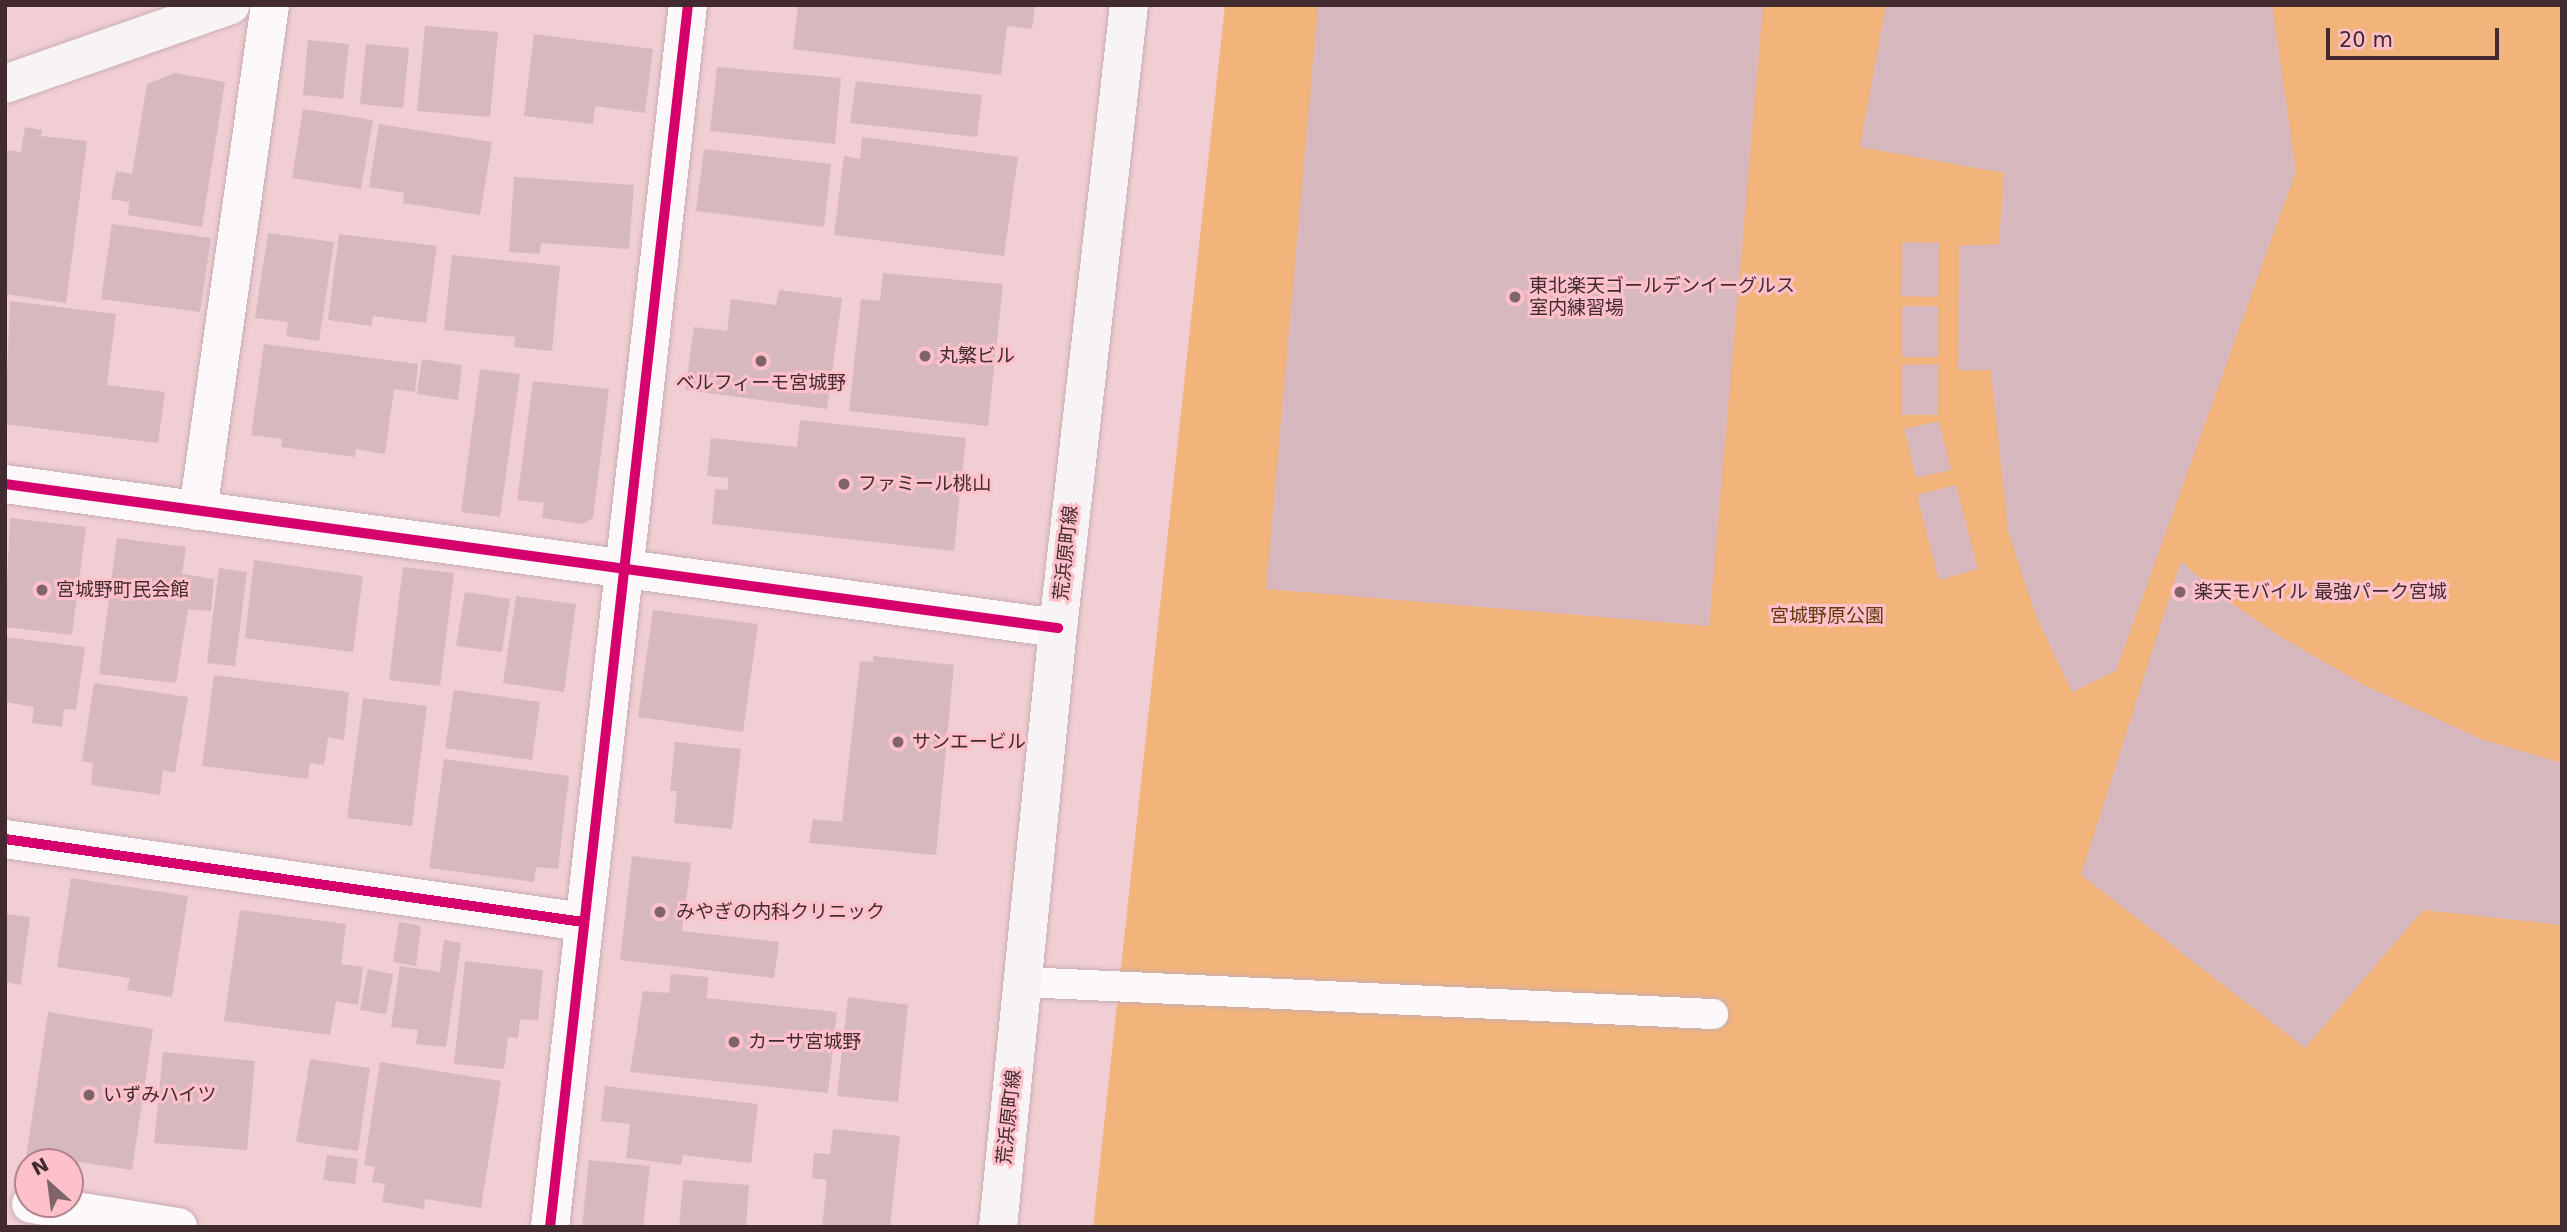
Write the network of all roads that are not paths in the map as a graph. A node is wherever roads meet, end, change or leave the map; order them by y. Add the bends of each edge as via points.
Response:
1 (231, 5) edge
2 (270, 5) edge
3 (688, 5) edge
4 (1129, 5) edge
5 (5, 84) edge
6 (5, 484) edge
7 (198, 511) junction
8 (622, 571) junction
9 (1058, 628) junction
10 (5, 839) edge
11 (583, 922) junction
12 (1023, 982) junction
13 (1713, 1014) dead end
14 (84, 1212) edge
15 (178, 1227) edge
16 (550, 1227) edge
17 (998, 1227) edge

1 - 5 main road
2 - 7 street
3 - 8 street
4 - 9 main road, 荒浜原町線
6 - 7 street
7 - 8 street
8 - 9 street
8 - 11 street
9 - 12 main road, 荒浜原町線
10 - 11 street
11 - 16 street
12 - 13 lane
12 - 17 main road, 荒浜原町線
14 - 15 street

